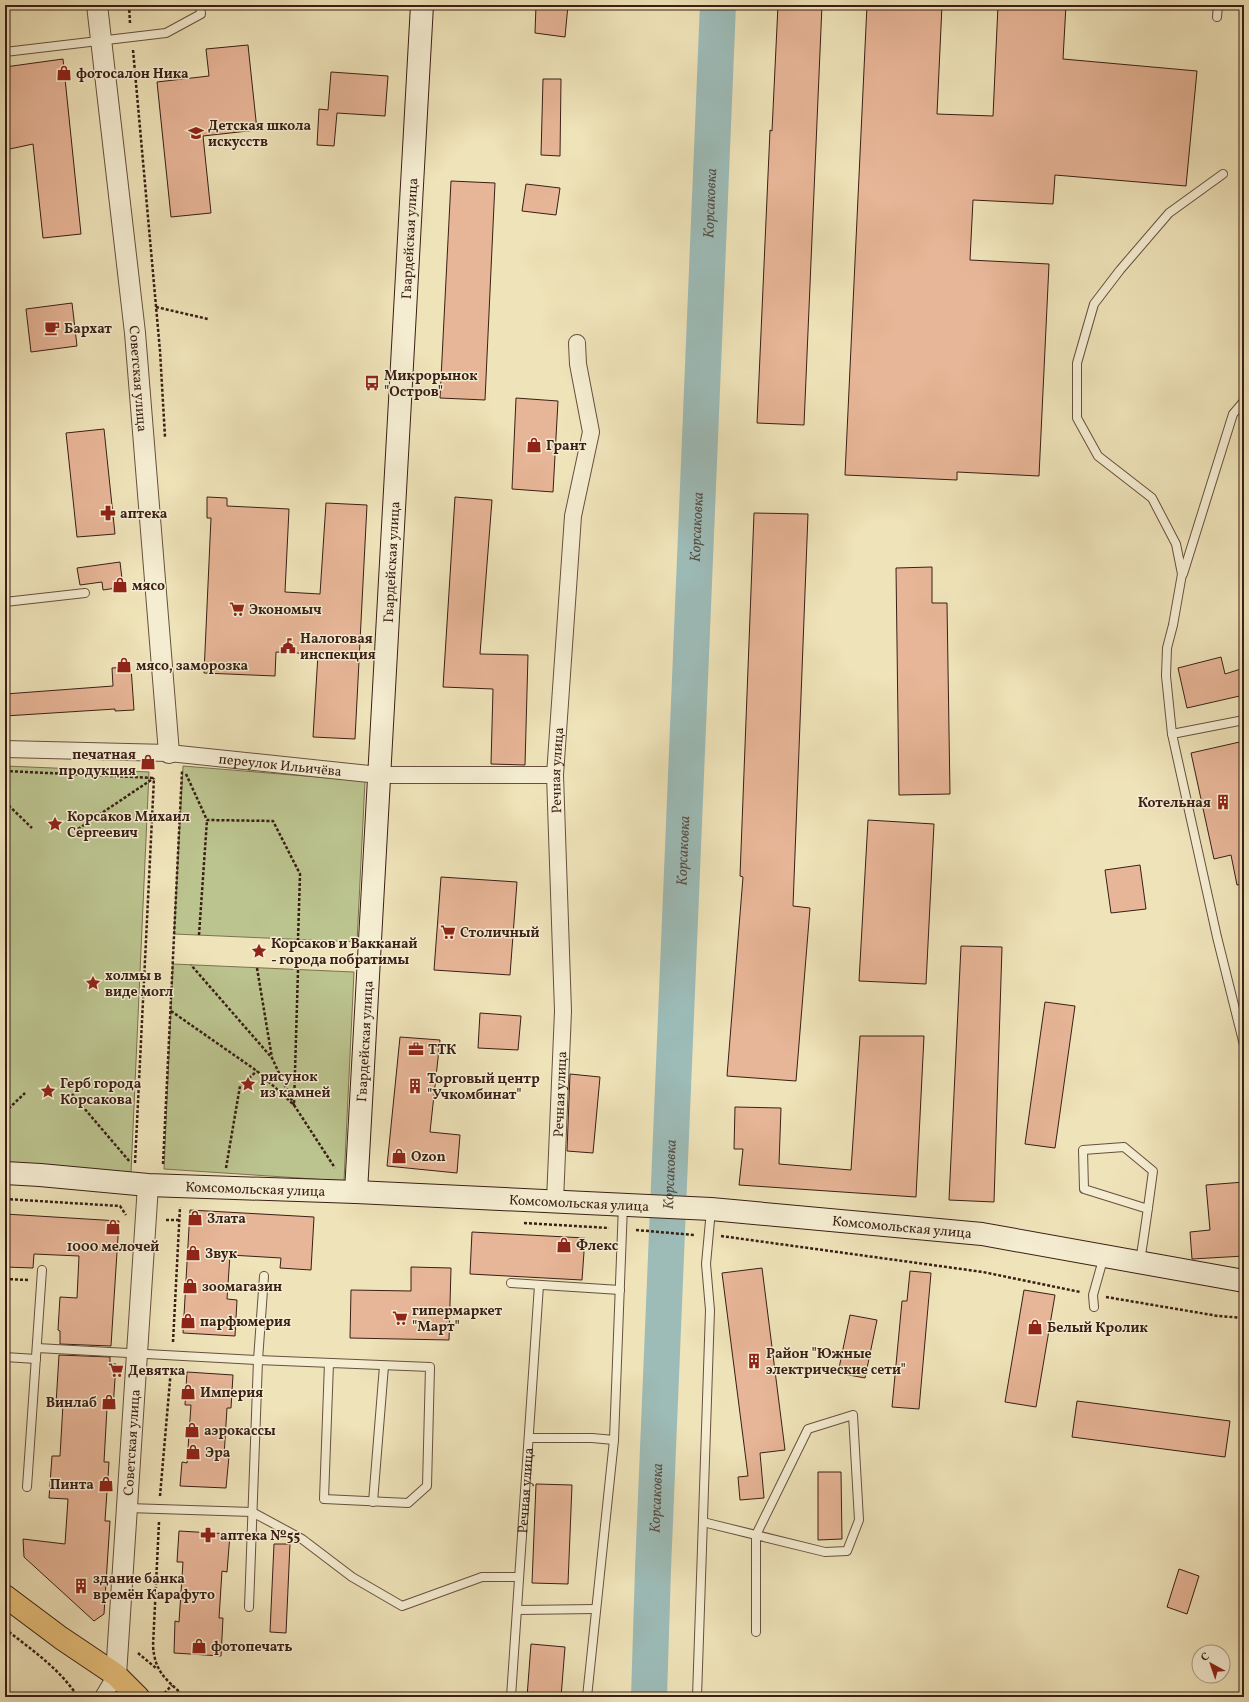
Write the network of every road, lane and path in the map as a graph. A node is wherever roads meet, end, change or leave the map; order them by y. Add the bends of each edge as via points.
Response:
1 (97, 5) edge
2 (200, 5) edge
3 (1218, 5) edge
4 (420, 9) edge
5 (1217, 17) dead end
6 (101, 40) junction
7 (5, 52) edge
8 (1223, 174) dead end
9 (156, 307) dead end
10 (208, 319) dead end
11 (577, 343) dead end
12 (1244, 401) edge
13 (1182, 574) junction
14 (85, 592) dead end
15 (5, 602) edge
16 (1244, 720) edge
17 (1172, 734) junction
18 (5, 749) edge
19 (176, 760) junction
20 (5, 771) edge
21 (379, 775) junction
22 (555, 775) junction
23 (154, 778) junction
24 (5, 802) edge
25 (207, 820) junction
26 (32, 828) dead end
27 (78, 829) dead end
28 (199, 935) dead end
29 (298, 940) dead end
30 (191, 965) dead end
31 (256, 968) dead end
32 (298, 970) dead end
33 (170, 1010) dead end
34 (1244, 1046) edge
35 (272, 1058) junction
36 (257, 1071) junction
37 (25, 1093) dead end
38 (72, 1094) dead end
39 (294, 1105) junction
40 (5, 1112) edge
41 (335, 1168) dead end
42 (225, 1172) dead end
43 (5, 1173) edge
44 (148, 1184) junction
45 (356, 1192) junction
46 (5, 1199) edge
47 (555, 1201) junction
48 (180, 1204) dead end
49 (623, 1204) junction
50 (1148, 1208) junction
51 (702, 1209) junction
52 (129, 1219) dead end
53 (520, 1223) dead end
54 (622, 1228) junction
55 (708, 1234) junction
56 (1104, 1255) junction
57 (1140, 1262) junction
58 (42, 1270) dead end
59 (264, 1276) dead end
60 (5, 1279) edge
61 (41, 1280) junction
62 (1244, 1281) edge
63 (511, 1283) dead end
64 (539, 1285) junction
65 (620, 1290) junction
66 (1093, 1295) junction
67 (1094, 1307) dead end
68 (1244, 1318) edge
69 (37, 1348) junction
70 (138, 1353) junction
71 (172, 1356) junction
72 (5, 1357) edge
73 (36, 1359) junction
74 (258, 1360) junction
75 (329, 1363) junction
76 (384, 1366) junction
77 (529, 1438) junction
78 (614, 1440) junction
79 (27, 1487) dead end
80 (373, 1502) junction
81 (128, 1508) junction
82 (159, 1509) junction
83 (252, 1512) junction
84 (703, 1522) junction
85 (756, 1535) junction
86 (519, 1577) junction
87 (5, 1596) edge
88 (249, 1607) dead end
89 (596, 1609) junction
90 (517, 1610) junction
91 (5, 1629) edge
92 (756, 1632) dead end
93 (116, 1675) junction
94 (172, 1685) junction
95 (78, 1697) edge
96 (103, 1697) edge
97 (138, 1697) edge
98 (161, 1697) edge
99 (185, 1697) edge
100 (511, 1697) edge
101 (587, 1697) edge
102 (697, 1697) edge

1 - 6 street, Советская улица
2 - 6 lane via 201,14 166,33
3 - 5 lane
4 - 21 main road, Гвардейская улица
6 - 7 lane
6 - 19 street, Советская улица via 135,333
8 - 13 lane via 1169,213 1120,270 1094,304 1077,363 1076,418 1098,456 1152,498 1176,544
9 - 10 path
11 - 22 street, Речная улица via 578,364 591,432 573,516
12 - 13 lane via 1233,414
13 - 17 lane via 1167,648 1166,676
14 - 15 lane
16 - 17 lane
17 - 34 lane
18 - 19 street, переулок Ильичёва
19 - 21 street, переулок Ильичёва
19 - 25 path
20 - 23 path
21 - 22 street, переулок Ильичёва
21 - 45 main road, Гвардейская улица
22 - 47 street, Речная улица via 563,1011
23 - 27 path
23 - 38 path via 135,1169
24 - 26 path
25 - 28 path
25 - 29 path via 273,821 300,874
30 - 35 path
31 - 35 path
32 - 39 path
33 - 36 path
35 - 39 path
36 - 39 path
36 - 42 path via 240,1086
37 - 40 path
39 - 41 path
43 - 44 main road, Комсомольская улица
44 - 45 main road, Комсомольская улица
44 - 70 street, Советская улица
45 - 47 main road, Комсомольская улица
46 - 52 path via 120,1206
47 - 49 main road, Комсомольская улица
48 - 71 path
49 - 51 main road, Комсомольская улица
49 - 54 lane
50 - 50 lane via 1153,1171 1124,1147 1083,1150 1084,1189
50 - 57 lane
51 - 55 lane
51 - 56 main road, Комсомольская улица via 982,1234
53 - 54 path
54 - 55 path via 646,1232
54 - 65 lane
55 - 66 path via 983,1272
55 - 84 lane via 706,1264 710,1310
56 - 57 main road, Комсомольская улица
56 - 66 lane
57 - 62 main road, Комсомольская улица
58 - 61 lane
59 - 74 lane
60 - 61 path
61 - 69 lane
63 - 64 lane
64 - 65 lane
64 - 77 lane, Речная улица
65 - 78 lane
66 - 67 lane
66 - 68 path
69 - 70 lane
69 - 73 lane
70 - 71 lane
70 - 81 street, Советская улица
71 - 74 lane
71 - 82 path
72 - 73 lane
73 - 79 lane
74 - 75 lane
74 - 83 lane
75 - 76 lane
75 - 80 lane via 324,1499
76 - 80 lane
76 - 80 lane via 430,1367 426,1486 408,1503
77 - 78 lane
77 - 86 lane, Речная улица
78 - 89 lane
81 - 82 lane
81 - 93 street, Советская улица
82 - 83 lane
82 - 94 path via 153,1651 157,1669
83 - 86 lane via 302,1539 352,1577 402,1606 482,1576
83 - 88 lane
84 - 85 lane
84 - 102 lane
85 - 85 lane via 826,1552 846,1551 859,1520 853,1415 808,1429
85 - 92 lane
86 - 90 lane, Речная улица
87 - 93 main road
89 - 90 lane
89 - 101 lane
90 - 100 lane, Речная улица
91 - 95 path via 48,1663 69,1683
93 - 96 street, Советская улица
93 - 97 main road
94 - 98 path
94 - 99 path

